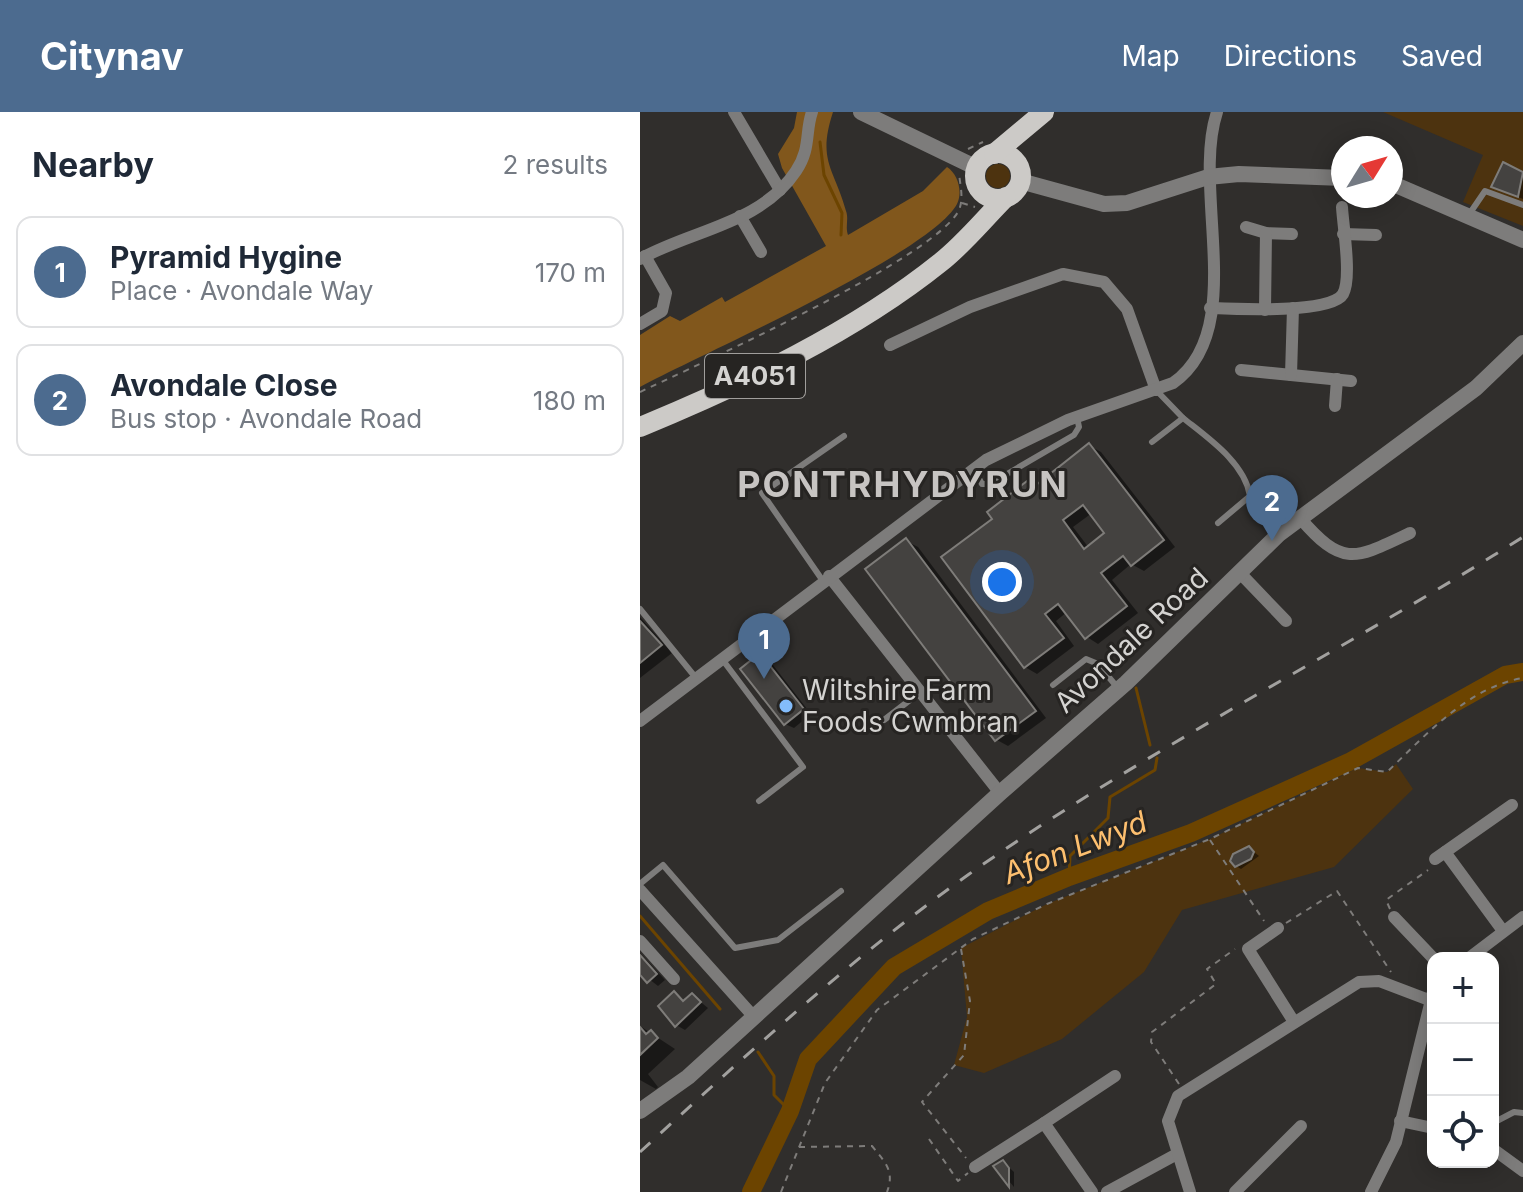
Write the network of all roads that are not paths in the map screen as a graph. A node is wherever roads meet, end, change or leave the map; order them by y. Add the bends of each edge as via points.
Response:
1 (734, 112) edge
2 (812, 112) edge
3 (861, 112) edge
4 (1217, 112) edge
5 (1038, 117) edge
6 (991, 146) junction
7 (973, 173) junction
8 (1020, 174) junction
9 (1208, 177) junction
10 (1331, 177) edge
11 (1403, 188) edge
12 (780, 190) junction
13 (1006, 197) junction
14 (1523, 205) edge
15 (1342, 208) edge
16 (740, 216) junction
17 (1468, 217) junction
18 (979, 225) junction
19 (1246, 227) dead end
20 (1266, 233) junction
21 (1292, 234) dead end
22 (1343, 234) junction
23 (1376, 235) dead end
24 (1523, 240) edge
25 (761, 252) dead end
26 (642, 257) edge
27 (1210, 308) junction
28 (1293, 308) junction
29 (1265, 310) junction
30 (640, 324) edge
31 (1523, 343) edge
32 (890, 345) dead end
33 (1241, 370) dead end
34 (1291, 375) junction
35 (1337, 379) junction
36 (1351, 381) dead end
37 (1156, 390) junction
38 (1335, 406) dead end
39 (1077, 417) junction
40 (1183, 418) junction
41 (640, 427) edge
42 (844, 436) dead end
43 (1152, 442) dead end
44 (973, 468) junction
45 (1300, 518) junction
46 (1218, 523) dead end
47 (1410, 533) dead end
48 (1240, 573) junction
49 (826, 579) junction
50 (640, 609) edge
51 (1286, 621) dead end
52 (722, 659) junction
53 (696, 678) junction
54 (1053, 685) dead end
55 (1119, 689) junction
56 (919, 693) junction
57 (884, 720) dead end
58 (640, 721) edge
59 (1000, 793) junction
60 (759, 801) dead end
61 (1512, 805) dead end
62 (640, 887) edge
63 (841, 891) dead end
64 (1394, 917) road end
65 (1523, 917) edge
66 (1275, 930) road end
67 (1503, 931) junction
68 (640, 941) edge
69 (1427, 952) edge
70 (1477, 952) edge
71 (674, 979) dead end
72 (1427, 995) edge
73 (1427, 1012) edge
74 (754, 1017) junction
75 (1294, 1022) junction
76 (1115, 1076) dead end
77 (640, 1111) edge
78 (1523, 1113) edge
79 (1499, 1120) edge
80 (1400, 1121) junction
81 (1044, 1123) junction
82 (1301, 1126) dead end
83 (1427, 1127) edge
84 (1499, 1153) edge
85 (1177, 1154) junction
86 (975, 1167) road end
87 (1523, 1171) edge
88 (1092, 1192) edge
89 (1107, 1192) edge
90 (1190, 1192) edge
91 (1235, 1192) edge
92 (1371, 1192) edge

1 - 12 street
2 - 12 street via 810,140 797,170
3 - 7 street
4 - 9 street
5 - 6 main road
5 - 8 main road via 1020,152
6 - 7 main road
6 - 8 main road via 1011,158
7 - 13 main road via 990,198
7 - 18 main road
8 - 9 street via 1104,204 1127,203
8 - 13 main road
9 - 10 street
9 - 27 street
11 - 17 street
12 - 16 street
13 - 18 main road, A4051
14 - 17 lane via 1485,191
15 - 22 street
16 - 25 street
16 - 26 street
17 - 24 street
18 - 41 main road, A4051 via 939,264 865,314 728,391
19 - 20 street
20 - 21 street
20 - 29 street
22 - 23 street
22 - 28 street via 1343,294 1334,302
26 - 30 street via 666,293 662,311
27 - 29 street
27 - 37 street via 1201,355 1188,372
28 - 29 street
28 - 34 street
31 - 45 street, Avondale Road via 1476,388
32 - 37 street via 970,307 1063,274 1104,282 1127,309
33 - 34 street
34 - 35 street
35 - 36 street
35 - 38 street
37 - 39 street
37 - 40 lane
39 - 44 street
39 - 44 lane via 1074,435 990,484 982,484
40 - 43 lane
40 - 46 lane via 1216,444 1248,483 1250,496
42 - 49 lane via 762,493
44 - 49 street
45 - 47 street via 1328,548 1349,557
45 - 48 street, Avondale Road
48 - 51 street
48 - 55 street, Avondale Road
49 - 52 street
49 - 56 street
50 - 53 lane
52 - 53 street
52 - 60 lane via 803,767
53 - 58 street
54 - 55 lane via 1086,659 1098,664
55 - 59 street, Avondale Road
56 - 57 lane
56 - 59 street
59 - 74 street, Avondale Road
61 - 67 street via 1440,856
62 - 63 lane via 663,865 735,948 778,940
62 - 74 street
64 - 69 street
65 - 67 street
66 - 75 street via 1248,949
67 - 70 street
68 - 71 street
72 - 75 street via 1367,980
73 - 80 street
74 - 77 street, Avondale Road via 688,1077
75 - 85 street via 1178,1096 1168,1113
76 - 81 street
78 - 79 lane
80 - 83 street
80 - 92 street via 1396,1142
81 - 86 street
81 - 88 street
82 - 91 street
84 - 87 street
85 - 89 street
85 - 90 street

